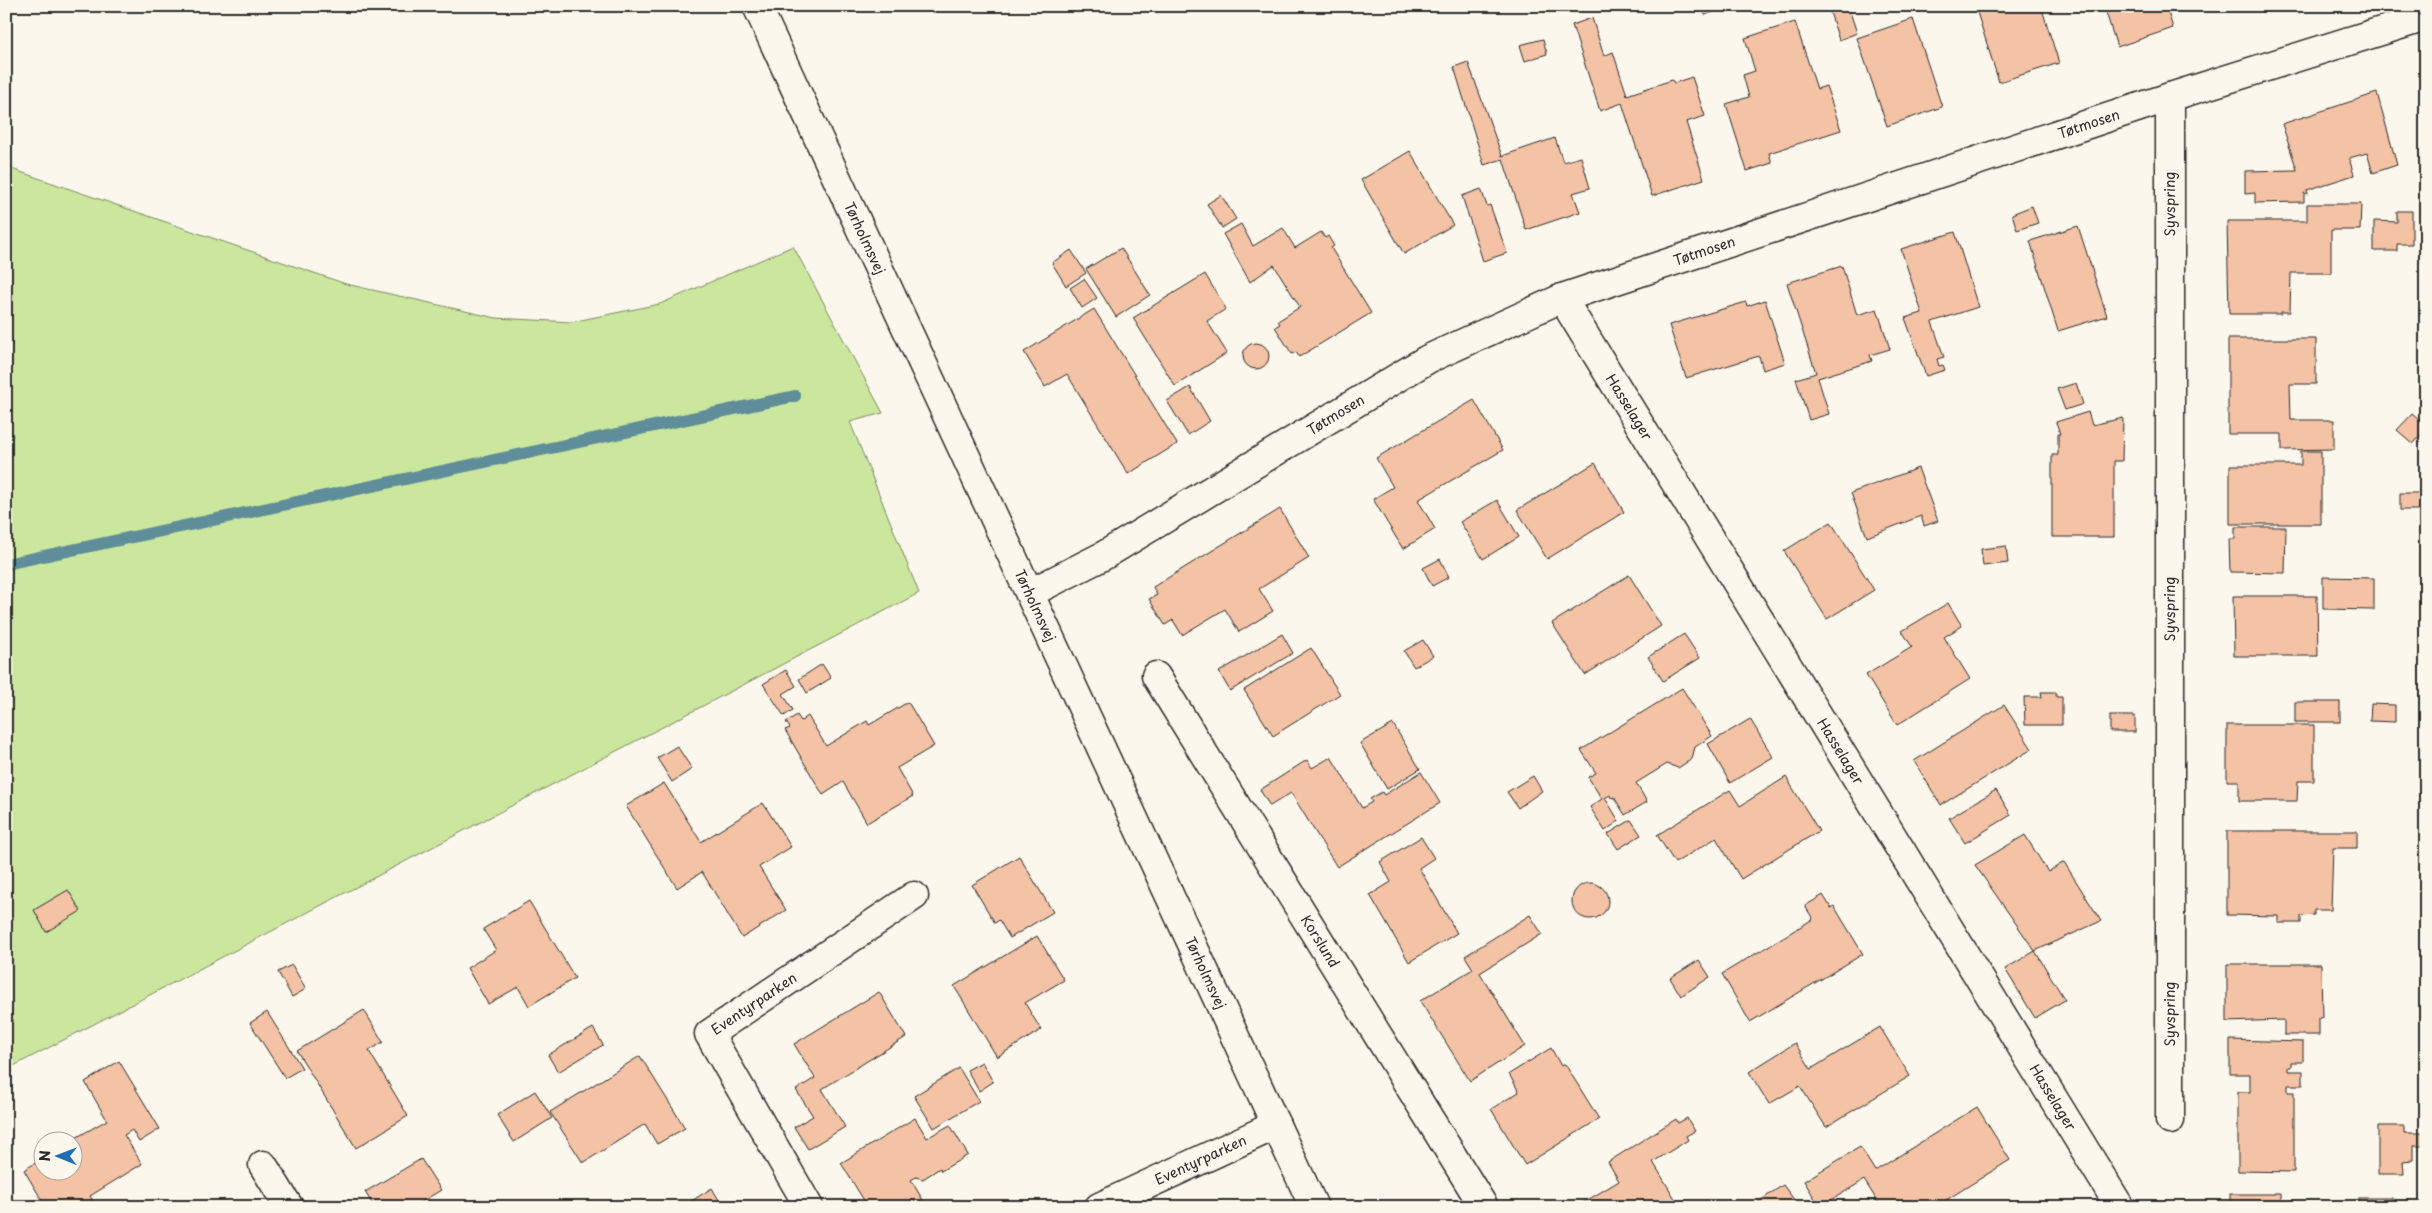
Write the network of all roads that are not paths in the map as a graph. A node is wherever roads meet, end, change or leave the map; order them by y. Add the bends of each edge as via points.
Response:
1 (757, 6) edge
2 (2426, 17) edge
3 (2170, 97) junction
4 (1562, 298) junction
5 (1030, 593) junction
6 (1156, 676) dead end
7 (914, 896) dead end
8 (2170, 1120) dead end
9 (1276, 1125) junction
10 (263, 1165) dead end
11 (288, 1207) edge
12 (809, 1207) edge
13 (1099, 1207) edge
14 (1314, 1207) edge
15 (1484, 1207) edge
16 (2120, 1207) edge

1 - 5 street, Tørholmsvej
2 - 3 street, Tøtmosen
3 - 4 street, Tøtmosen
3 - 8 street, Syvspring
4 - 5 street, Tøtmosen via 1428,359 1103,556
4 - 16 street, Hasselager
5 - 9 street, Tørholmsvej
6 - 15 street, Korslund
7 - 12 street, Eventyrparken via 709,1034
9 - 13 street, Eventyrparken
9 - 14 street, Tørholmsvej
10 - 11 street

